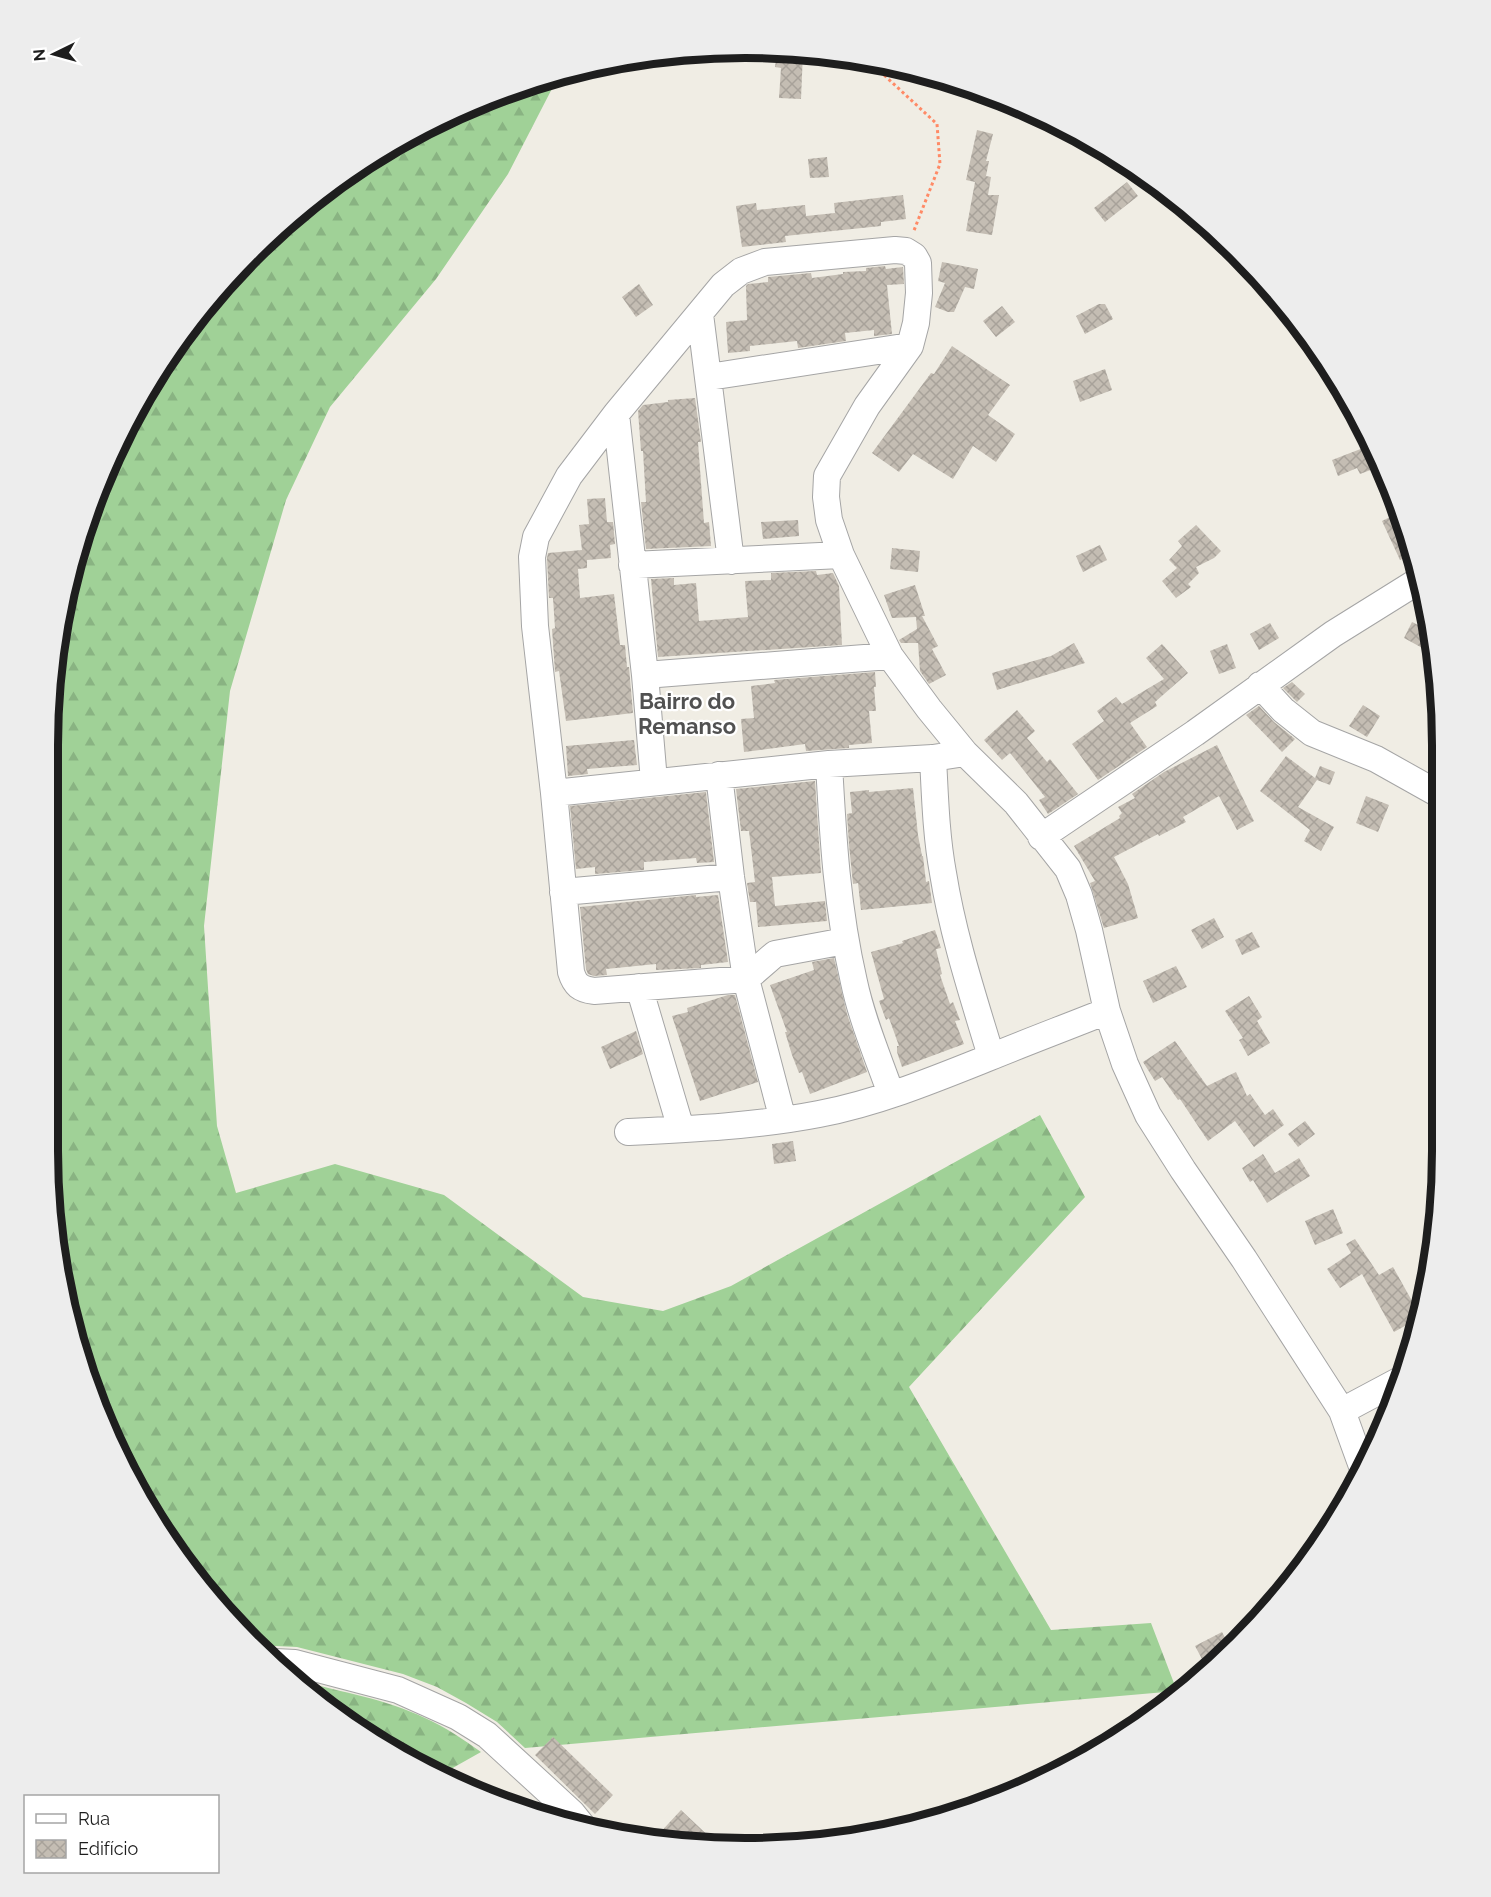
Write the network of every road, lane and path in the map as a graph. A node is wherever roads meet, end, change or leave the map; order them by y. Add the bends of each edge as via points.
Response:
1 (881, 72) edge
2 (906, 251) junction
3 (699, 314) junction
4 (910, 346) junction
5 (709, 377) junction
6 (616, 414) junction
7 (841, 555) junction
8 (731, 561) junction
9 (632, 565) junction
10 (1413, 584) edge
11 (890, 656) junction
12 (645, 675) junction
13 (1260, 685) junction
14 (965, 753) junction
15 (933, 758) junction
16 (829, 764) junction
17 (719, 775) junction
18 (654, 781) junction
19 (1432, 790) edge
20 (554, 793) junction
21 (1041, 837) junction
22 (731, 877) junction
23 (563, 892) junction
24 (845, 941) junction
25 (746, 979) junction
26 (639, 987) junction
27 (1107, 1011) junction
28 (991, 1056) junction
29 (891, 1094) junction
30 (783, 1120) junction
31 (681, 1129) junction
32 (628, 1132) dead end
33 (1392, 1384) edge
34 (1342, 1411) junction
35 (1360, 1459) edge
36 (287, 1663) edge
37 (575, 1817) edge

1 - 2 path via 937,124 940,164
2 - 3 street via 765,262 723,285
2 - 4 street via 914,256 919,273 916,323
3 - 5 street
3 - 6 street
4 - 5 street
4 - 7 street via 867,406 827,476 830,520
5 - 8 street
6 - 9 street
6 - 20 street via 569,476 545,517 532,557 535,626
7 - 8 street
7 - 11 street
8 - 9 street
9 - 12 street
10 - 13 street
11 - 12 street
11 - 14 street
12 - 18 street
13 - 19 street via 1312,733 1376,759
13 - 21 street
14 - 15 street
14 - 21 street via 1016,803
15 - 16 street
15 - 28 street via 941,859 951,917
16 - 17 street
16 - 24 street via 835,870
17 - 18 street
17 - 22 street
18 - 20 street
20 - 23 street
21 - 27 street via 1068,869 1079,895
22 - 23 street
22 - 25 street
23 - 26 street via 574,982 594,991
24 - 25 street via 775,954
24 - 29 street via 868,1032
25 - 26 street
25 - 30 street
26 - 31 street
27 - 28 street
27 - 34 street via 1148,1115
28 - 29 street
29 - 30 street
30 - 31 street
31 - 32 street
33 - 34 street
34 - 35 street
36 - 37 street via 398,1690 458,1717 487,1735

